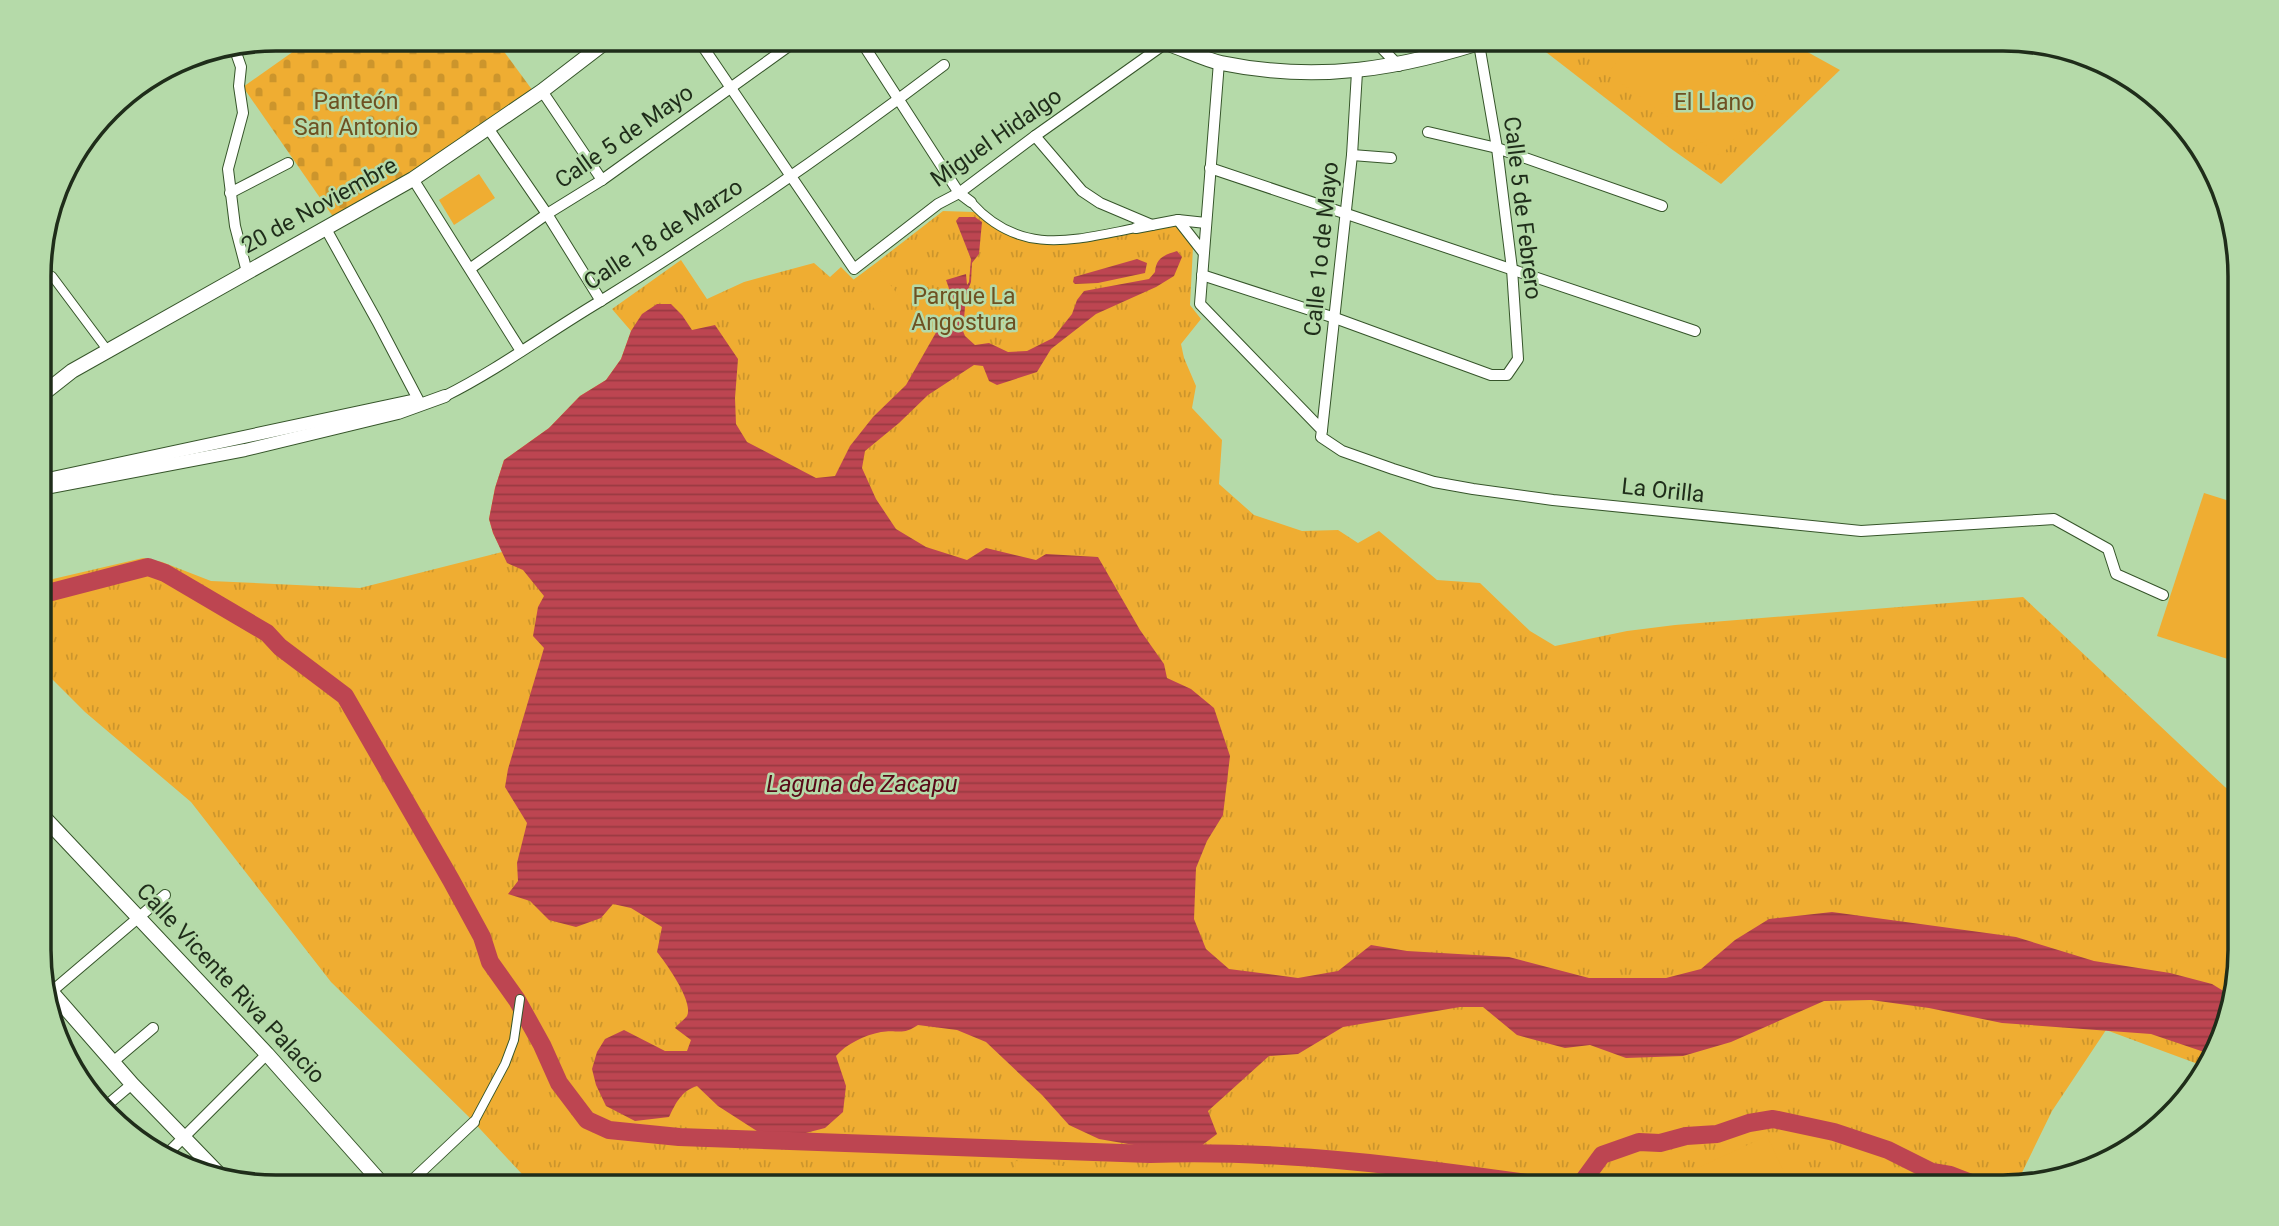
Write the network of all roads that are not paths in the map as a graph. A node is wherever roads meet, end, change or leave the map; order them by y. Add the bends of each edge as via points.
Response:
1 (594, 51) edge
2 (706, 51) edge
3 (782, 51) edge
4 (868, 51) edge
5 (1150, 51) edge
6 (1190, 51) edge
7 (1385, 51) edge
8 (1454, 51) edge
9 (1480, 51) edge
10 (237, 55) edge
11 (1219, 62) junction
12 (944, 65) dead end
13 (1399, 66) junction
14 (1357, 72) junction
15 (731, 87) junction
16 (542, 91) junction
17 (899, 99) junction
18 (488, 128) junction
19 (1428, 132) dead end
20 (1035, 136) junction
21 (1497, 148) junction
22 (1352, 155) junction
23 (1391, 158) dead end
24 (288, 163) dead end
25 (1210, 169) junction
26 (789, 177) junction
27 (413, 179) junction
28 (602, 180) junction
29 (230, 193) junction
30 (960, 193) junction
31 (971, 202) joint
32 (1662, 206) dead end
33 (547, 214) junction
34 (1344, 214) junction
35 (1178, 220) junction
36 (1206, 223) junction
37 (1152, 225) junction
38 (1136, 228) joint
39 (326, 229) junction
40 (1203, 251) junction
41 (471, 268) junction
42 (1513, 269) junction
43 (247, 272) junction
44 (1202, 275) junction
45 (52, 276) dead end
46 (601, 301) junction
47 (1335, 318) junction
48 (1695, 331) dead end
49 (108, 351) junction
50 (521, 352) junction
51 (51, 387) edge
52 (445, 396) joint
53 (420, 402) junction
54 (1322, 430) junction
55 (51, 479) edge
56 (51, 487) edge
57 (2162, 595) dead end
58 (51, 824) edge
59 (165, 895) dead end
60 (139, 916) junction
61 (53, 978) edge
62 (56, 997) edge
63 (519, 1004) dead end
64 (153, 1028) dead end
65 (267, 1054) junction
66 (114, 1061) junction
67 (132, 1084) junction
68 (110, 1102) edge
69 (474, 1122) joint
70 (184, 1137) junction
71 (172, 1149) edge
72 (211, 1166) edge
73 (374, 1175) edge
74 (419, 1175) edge

1 - 16 main road, 20 de Noviembre
2 - 15 street
3 - 15 street, Calle 5 de Mayo
4 - 17 street
5 - 20 street, Miguel Hidalgo
6 - 11 main road
7 - 13 street
8 - 13 main road
9 - 21 street, Calle 5 de Febrero
10 - 29 street via 243,113 228,169
11 - 14 main road via 1274,70
11 - 25 street
12 - 17 street, Calle 18 de Marzo
13 - 14 main road
14 - 22 street, Calle 1o de Mayo
15 - 26 street
15 - 28 street, Calle 5 de Mayo
16 - 18 main road, 20 de Noviembre
16 - 28 street
17 - 26 street, Calle 18 de Marzo
17 - 30 street
18 - 27 main road, 20 de Noviembre
18 - 33 street
19 - 21 street
20 - 30 street, Miguel Hidalgo
20 - 37 street via 1082,191
21 - 32 street
21 - 42 street, Calle 5 de Febrero
22 - 23 street
22 - 34 street, Calle 1o de Mayo
24 - 29 street
25 - 34 street
25 - 36 street
26 - 30 street, Miguel Hidalgo via 854,269 937,204
26 - 46 street, Calle 18 de Marzo
27 - 39 main road, 20 de Noviembre
27 - 41 street
28 - 33 street, Calle 5 de Mayo
29 - 43 street
30 - 31 street
31 - 38 street via 1007,229 1039,241 1071,241
33 - 41 street, Calle 5 de Mayo
33 - 46 street
34 - 42 street
34 - 47 street, Calle 1o de Mayo
35 - 36 street
35 - 37 street
35 - 40 street
36 - 40 street
37 - 38 street
39 - 43 main road, 20 de Noviembre
39 - 53 street
40 - 44 street
41 - 50 street
42 - 47 street, Calle 5 de Febrero via 1518,359 1507,375 1491,375
42 - 48 street
43 - 49 main road, 20 de Noviembre
44 - 47 street
44 - 54 street, La Orilla via 1200,304
45 - 49 street
46 - 50 street, Calle 18 de Marzo
47 - 54 street, Calle 1o de Mayo
49 - 51 main road, 20 de Noviembre
50 - 52 street, Calle 18 de Marzo
52 - 53 street, Calle 18 de Marzo
53 - 55 street, Calle 18 de Marzo
53 - 56 street, Calle 18 de Marzo via 398,413 245,450
54 - 57 street, La Orilla via 1321,437 1342,450 1434,482 1553,500 1861,531 2054,519 2108,549 2116,575
58 - 60 main road, Calle Vicente Riva Palacio
59 - 60 street
60 - 61 street
60 - 65 main road, Calle Vicente Riva Palacio
62 - 66 main road
63 - 69 street via 505,1064
64 - 66 street
65 - 70 street
65 - 73 main road, Calle Vicente Riva Palacio
66 - 67 main road
67 - 68 street
67 - 70 main road
69 - 74 street
70 - 71 street
70 - 72 main road

